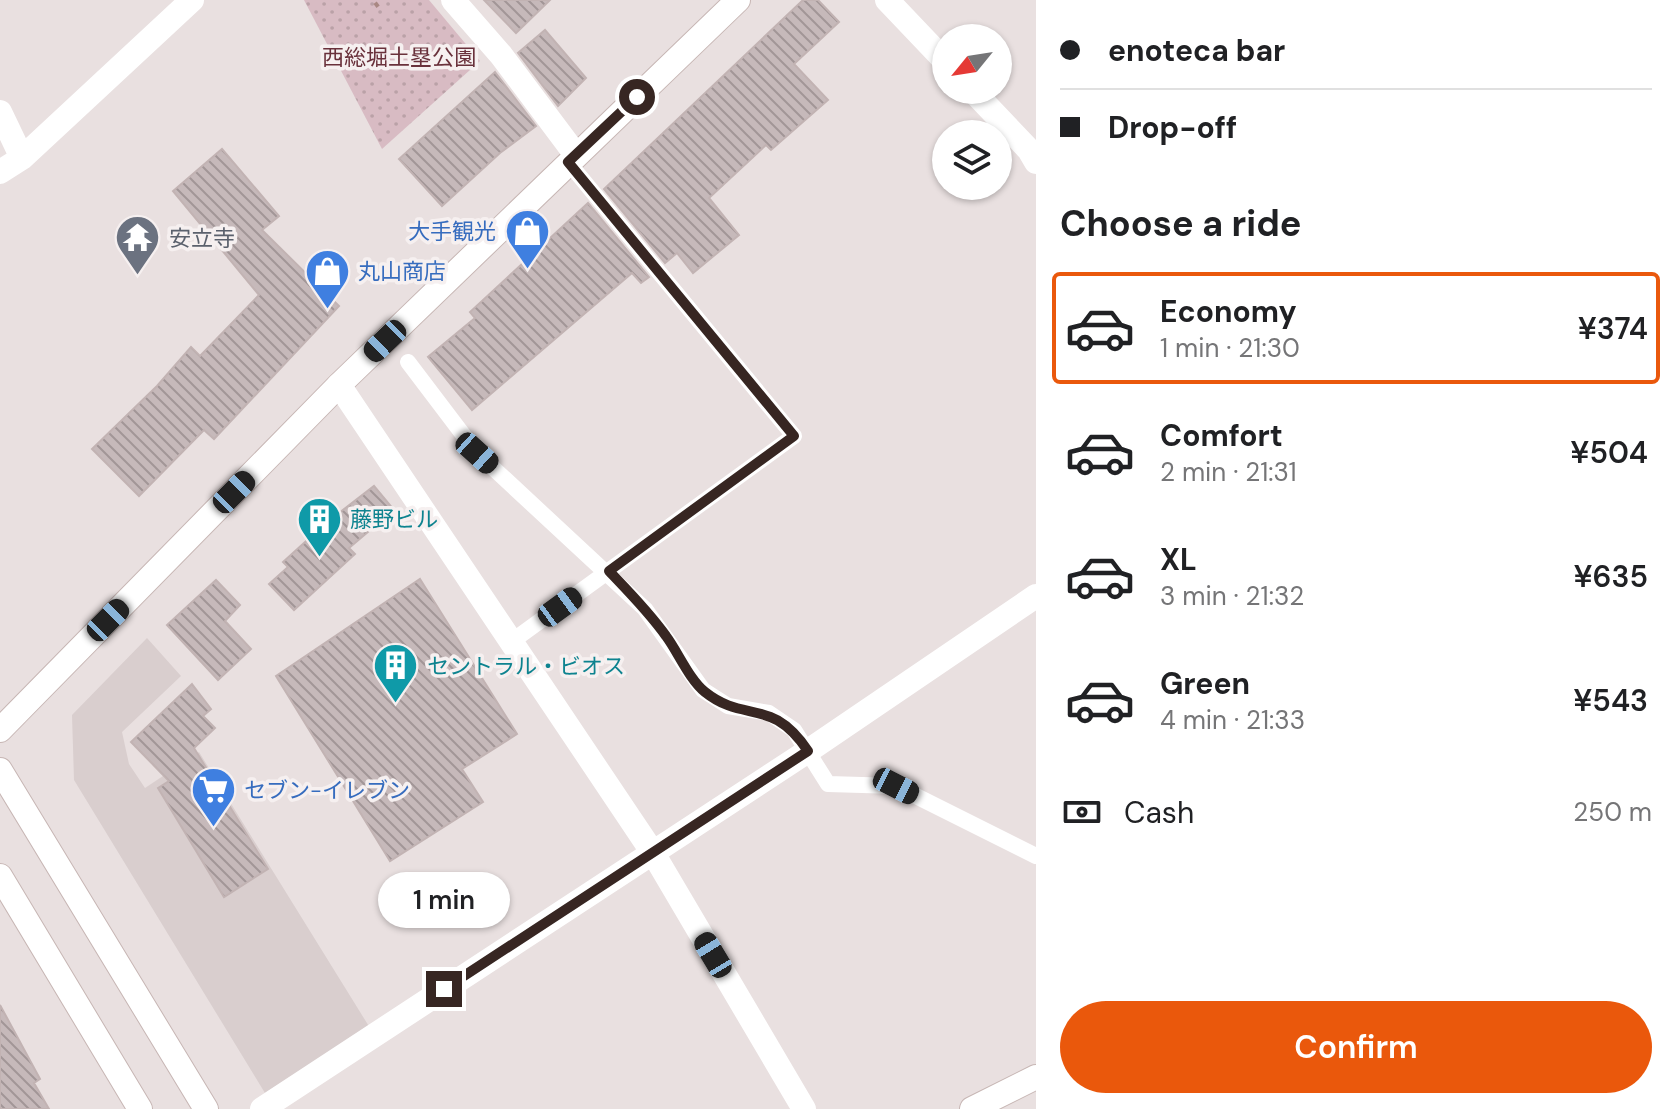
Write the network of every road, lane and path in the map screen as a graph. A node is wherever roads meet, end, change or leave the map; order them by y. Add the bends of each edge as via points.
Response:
1 (192, 0) edge
2 (383, 0) edge
3 (453, 0) edge
4 (738, 0) edge
5 (887, 0) edge
6 (375, 6) dead end
7 (932, 47) edge
8 (985, 104) edge
9 (0, 112) edge
10 (22, 158) junction
11 (572, 158) junction
12 (1036, 162) edge
13 (0, 172) edge
14 (408, 362) dead end
15 (339, 385) junction
16 (609, 571) junction
17 (1036, 596) edge
18 (511, 642) junction
19 (0, 730) edge
20 (808, 751) junction
21 (0, 770) edge
22 (653, 853) junction
23 (1036, 856) edge
24 (0, 876) edge
25 (1036, 1077) edge
26 (140, 1109) edge
27 (206, 1109) edge
28 (262, 1109) edge
29 (804, 1109) edge
30 (972, 1109) edge

1 - 10 street
2 - 6 path
3 - 11 street via 501,55
4 - 11 street
5 - 7 street
8 - 12 street
9 - 10 street
10 - 13 street
11 - 15 street
11 - 16 lane via 794,436
14 - 16 lane via 477,453
15 - 18 street
15 - 19 street
16 - 18 lane
16 - 20 lane via 645,609 703,690 728,706 769,713 794,730
17 - 20 street
18 - 22 street
20 - 22 street
20 - 23 lane via 828,784 896,786
21 - 27 street
22 - 28 street
22 - 29 street
24 - 26 street
25 - 30 street

